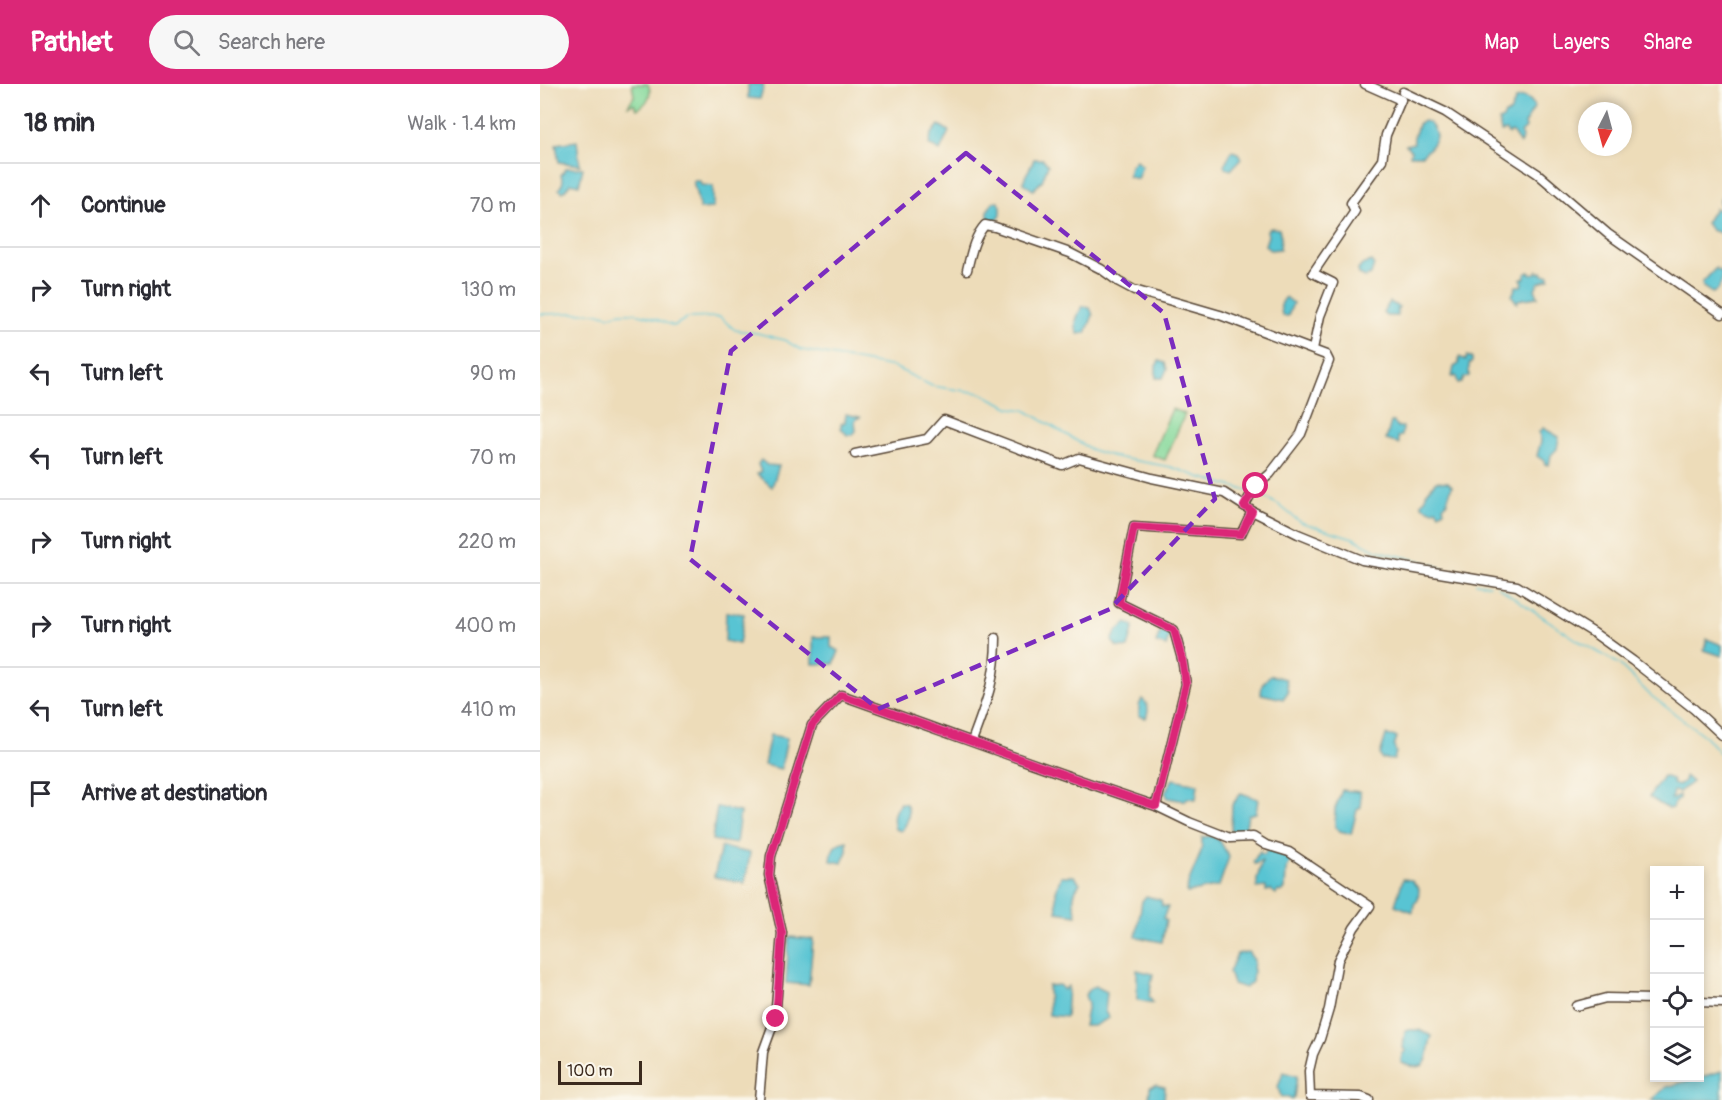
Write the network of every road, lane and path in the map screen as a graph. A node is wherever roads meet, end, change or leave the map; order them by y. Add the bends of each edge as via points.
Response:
1 (1365, 84) edge
2 (1403, 92) dead end
3 (967, 270) dead end
4 (1722, 315) edge
5 (1312, 350) junction
6 (855, 454) dead end
7 (1248, 509) junction
8 (996, 638) dead end
9 (1722, 735) edge
10 (972, 741) junction
11 (1156, 806) junction
12 (1650, 999) edge
13 (1704, 1002) edge
14 (1722, 1003) edge
15 (1576, 1006) dead end
16 (759, 1100) edge
17 (1369, 1100) edge

1 - 5 street via 1401,100 1386,135 1382,160 1351,203 1355,211 1313,273 1333,283
2 - 4 street via 1445,112 1538,174 1608,234
3 - 5 street via 982,227 995,226 1070,253 1134,290 1221,315
5 - 7 street via 1326,355 1329,361 1302,434 1256,486
6 - 7 street via 927,439 944,420 1062,465 1079,458 1224,493
7 - 9 street via 1362,560 1517,586 1633,661
7 - 11 street via 1241,534 1134,527 1119,603 1174,630 1186,684
8 - 10 street via 994,679
10 - 11 street
10 - 16 street via 841,695 812,725 771,856 769,875 782,933 776,1019 763,1052
11 - 17 street via 1230,838 1253,837 1289,852 1370,906 1354,927 1338,960 1329,1010 1309,1071 1310,1096
12 - 15 street via 1606,998
13 - 14 street

